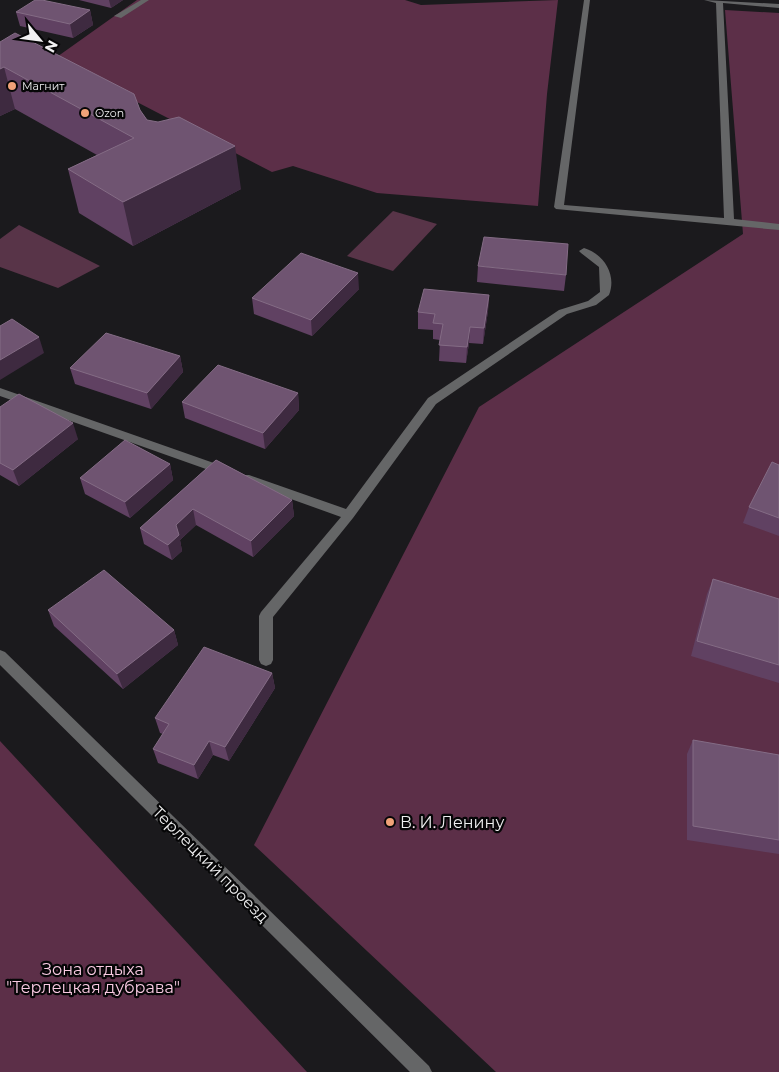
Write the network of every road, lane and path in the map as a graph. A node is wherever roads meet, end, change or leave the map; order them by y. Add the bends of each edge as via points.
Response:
1 (146, 0) edge
2 (587, 0) edge
3 (707, 0) edge
4 (719, 1) edge
5 (779, 6) edge
6 (118, 16) dead end
7 (729, 221) junction
8 (779, 227) edge
9 (584, 250) dead end
10 (0, 392) edge
11 (349, 515) junction
12 (0, 656) edge
13 (266, 660) dead end
14 (423, 1072) edge

1 - 6 street
2 - 7 street via 559,207
3 - 4 street
4 - 5 street
4 - 7 street
7 - 8 street
9 - 11 street via 601,261 606,272 605,292 592,303 563,312 432,401
10 - 11 street
11 - 13 street via 266,616
12 - 14 street, Терлецкий проезд

